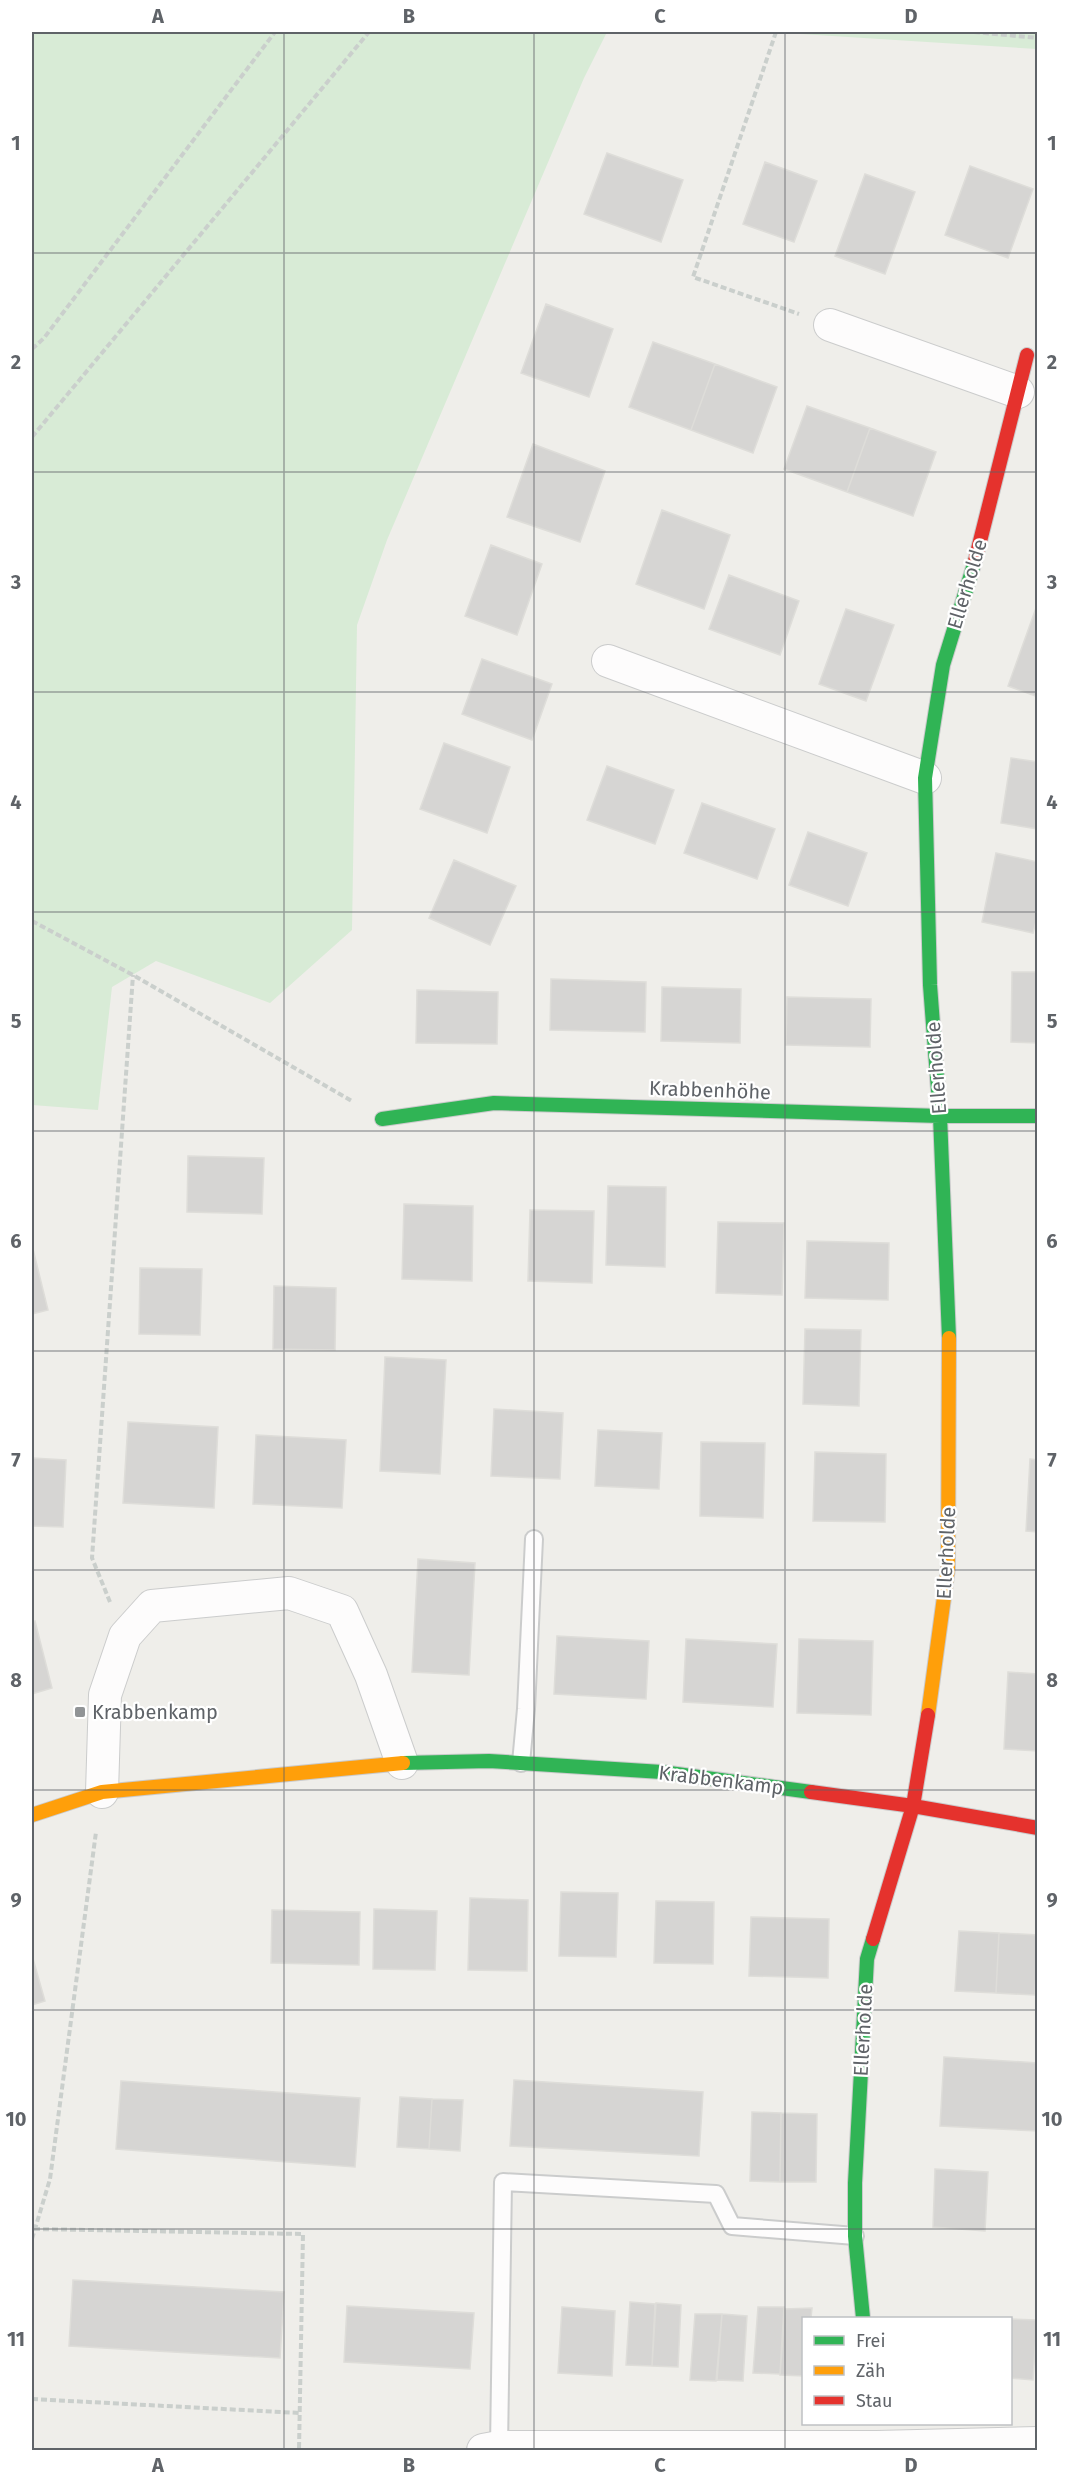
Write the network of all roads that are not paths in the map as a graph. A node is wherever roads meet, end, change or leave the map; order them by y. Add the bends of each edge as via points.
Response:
1 (830, 325) road end
2 (1027, 355) dead end
3 (1018, 392) junction
4 (608, 661) dead end
5 (925, 778) junction
6 (940, 1116) junction
7 (1038, 1116) edge
8 (382, 1119) road end
9 (534, 1539) dead end
10 (402, 1763) junction
11 (521, 1763) junction
12 (102, 1792) junction
13 (913, 1806) junction
14 (32, 1815) edge
15 (1038, 1828) edge
16 (855, 2236) junction
17 (864, 2317) edge
18 (876, 2441) edge
19 (1038, 2443) edge
20 (491, 2449) edge

1 - 3 street
2 - 3 street, Ellerholde
3 - 5 street, Ellerholde via 978,550 943,665
4 - 5 street
5 - 6 street, Ellerholde via 930,985
6 - 7 street, Krabbenhöhe
6 - 8 street, Krabbenhöhe via 494,1103
6 - 13 street, Ellerholde via 949,1303 948,1568
9 - 11 lane
10 - 11 street, Krabbenkamp
10 - 12 street, Krabbenkamp
10 - 12 street via 371,1675 342,1611 289,1593 152,1606 125,1636 105,1695
11 - 13 street, Krabbenkamp via 662,1772
12 - 14 street, Krabbenkamp
13 - 15 street, Krabbenkamp
13 - 16 street, Ellerholde via 867,1959
16 - 17 street, Ellerholde
16 - 20 lane via 732,2226 716,2194 504,2182
18 - 19 street
18 - 20 street

